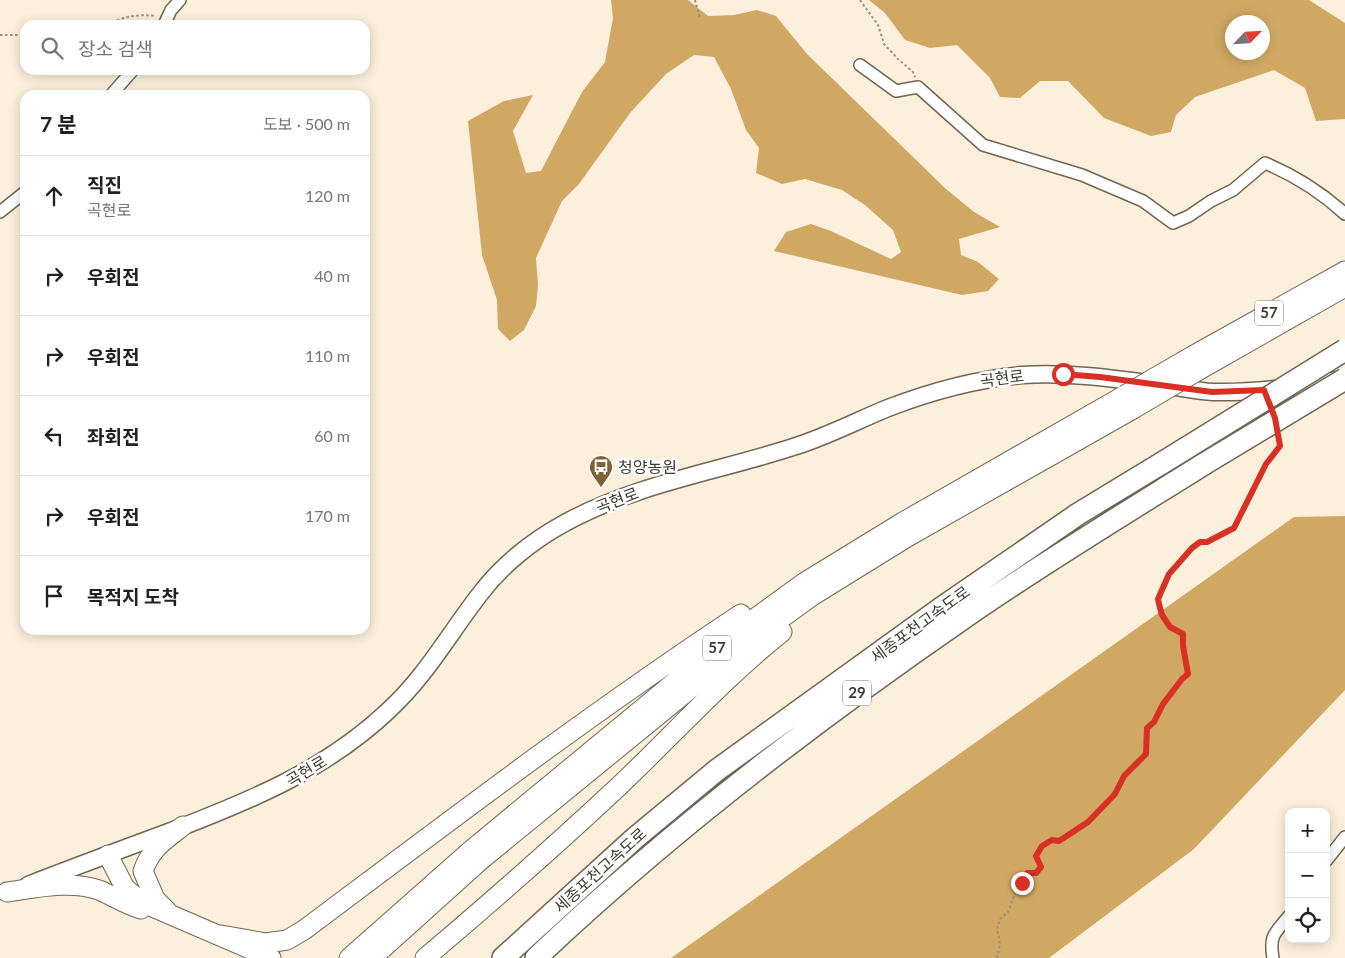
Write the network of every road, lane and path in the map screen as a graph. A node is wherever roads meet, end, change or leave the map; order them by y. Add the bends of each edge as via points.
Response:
1 (180, 0) edge
2 (695, 0) edge
3 (860, 0) edge
4 (700, 19) dead end
5 (117, 20) edge
6 (162, 20) edge
7 (167, 20) edge
8 (0, 35) edge
9 (20, 35) edge
10 (860, 65) dead end
11 (129, 75) edge
12 (918, 86) junction
13 (115, 90) edge
14 (20, 196) edge
15 (0, 212) edge
16 (1345, 214) edge
17 (1345, 271) edge
18 (1345, 287) edge
19 (1345, 350) edge
20 (1196, 362) junction
21 (1345, 379) edge
22 (1279, 437) dead end
23 (906, 529) junction
24 (183, 826) junction
25 (1345, 837) edge
26 (108, 855) junction
27 (1330, 856) edge
28 (4, 894) edge
29 (172, 916) junction
30 (1285, 921) edge
31 (221, 936) junction
32 (234, 958) edge
33 (271, 958) edge
34 (349, 958) edge
35 (372, 958) edge
36 (425, 958) edge
37 (503, 958) edge
38 (536, 958) edge
39 (997, 958) edge
40 (1273, 958) edge

1 - 7 street
2 - 4 path
3 - 12 path via 878,25 884,44 913,72
5 - 6 path via 140,14
8 - 9 path
10 - 12 street via 896,91
11 - 13 street
12 - 16 street via 983,145 1090,178 1143,201 1173,223 1233,190 1265,163 1322,193
14 - 15 street
17 - 20 highway, 57
18 - 20 highway, 57
19 - 37 highway, 세종포천고속도로 / 29, bridge via 1078,514 741,752 680,799
20 - 23 highway, 57, bridge
21 - 24 main road, 곡현로 via 1279,389 1212,392 1063,374 985,380 923,395 793,448 625,496 563,523 519,554 481,593 411,688 389,711 344,747 275,789
21 - 38 highway, 세종포천고속도로 / 29, bridge via 1204,464 974,611 834,710 690,822
22 - 39 path via 1280,446 1266,464 1234,528 1192,548 1169,574 1158,599 1170,627 1183,634 1188,674 1147,728 1146,754 1088,822 1059,841 1052,840 1042,846 1036,856 1041,867 1036,873 1027,873 1008,912 1000,919
23 - 31 highway via 799,576 677,656 519,768 304,930 287,940 266,943
23 - 34 highway, 57 via 805,582 728,638 470,851
23 - 35 highway, 57 via 738,649 482,860
23 - 36 highway via 764,647 618,787
24 - 26 main road, 곡현로
24 - 29 highway via 159,844 148,857 143,871 155,899
25 - 27 street
26 - 28 main road, 곡현로
26 - 29 highway via 125,888 141,902
28 - 29 highway via 56,885 77,886 97,890 136,908
29 - 31 highway
30 - 40 street via 1270,942
31 - 32 highway
31 - 33 highway

